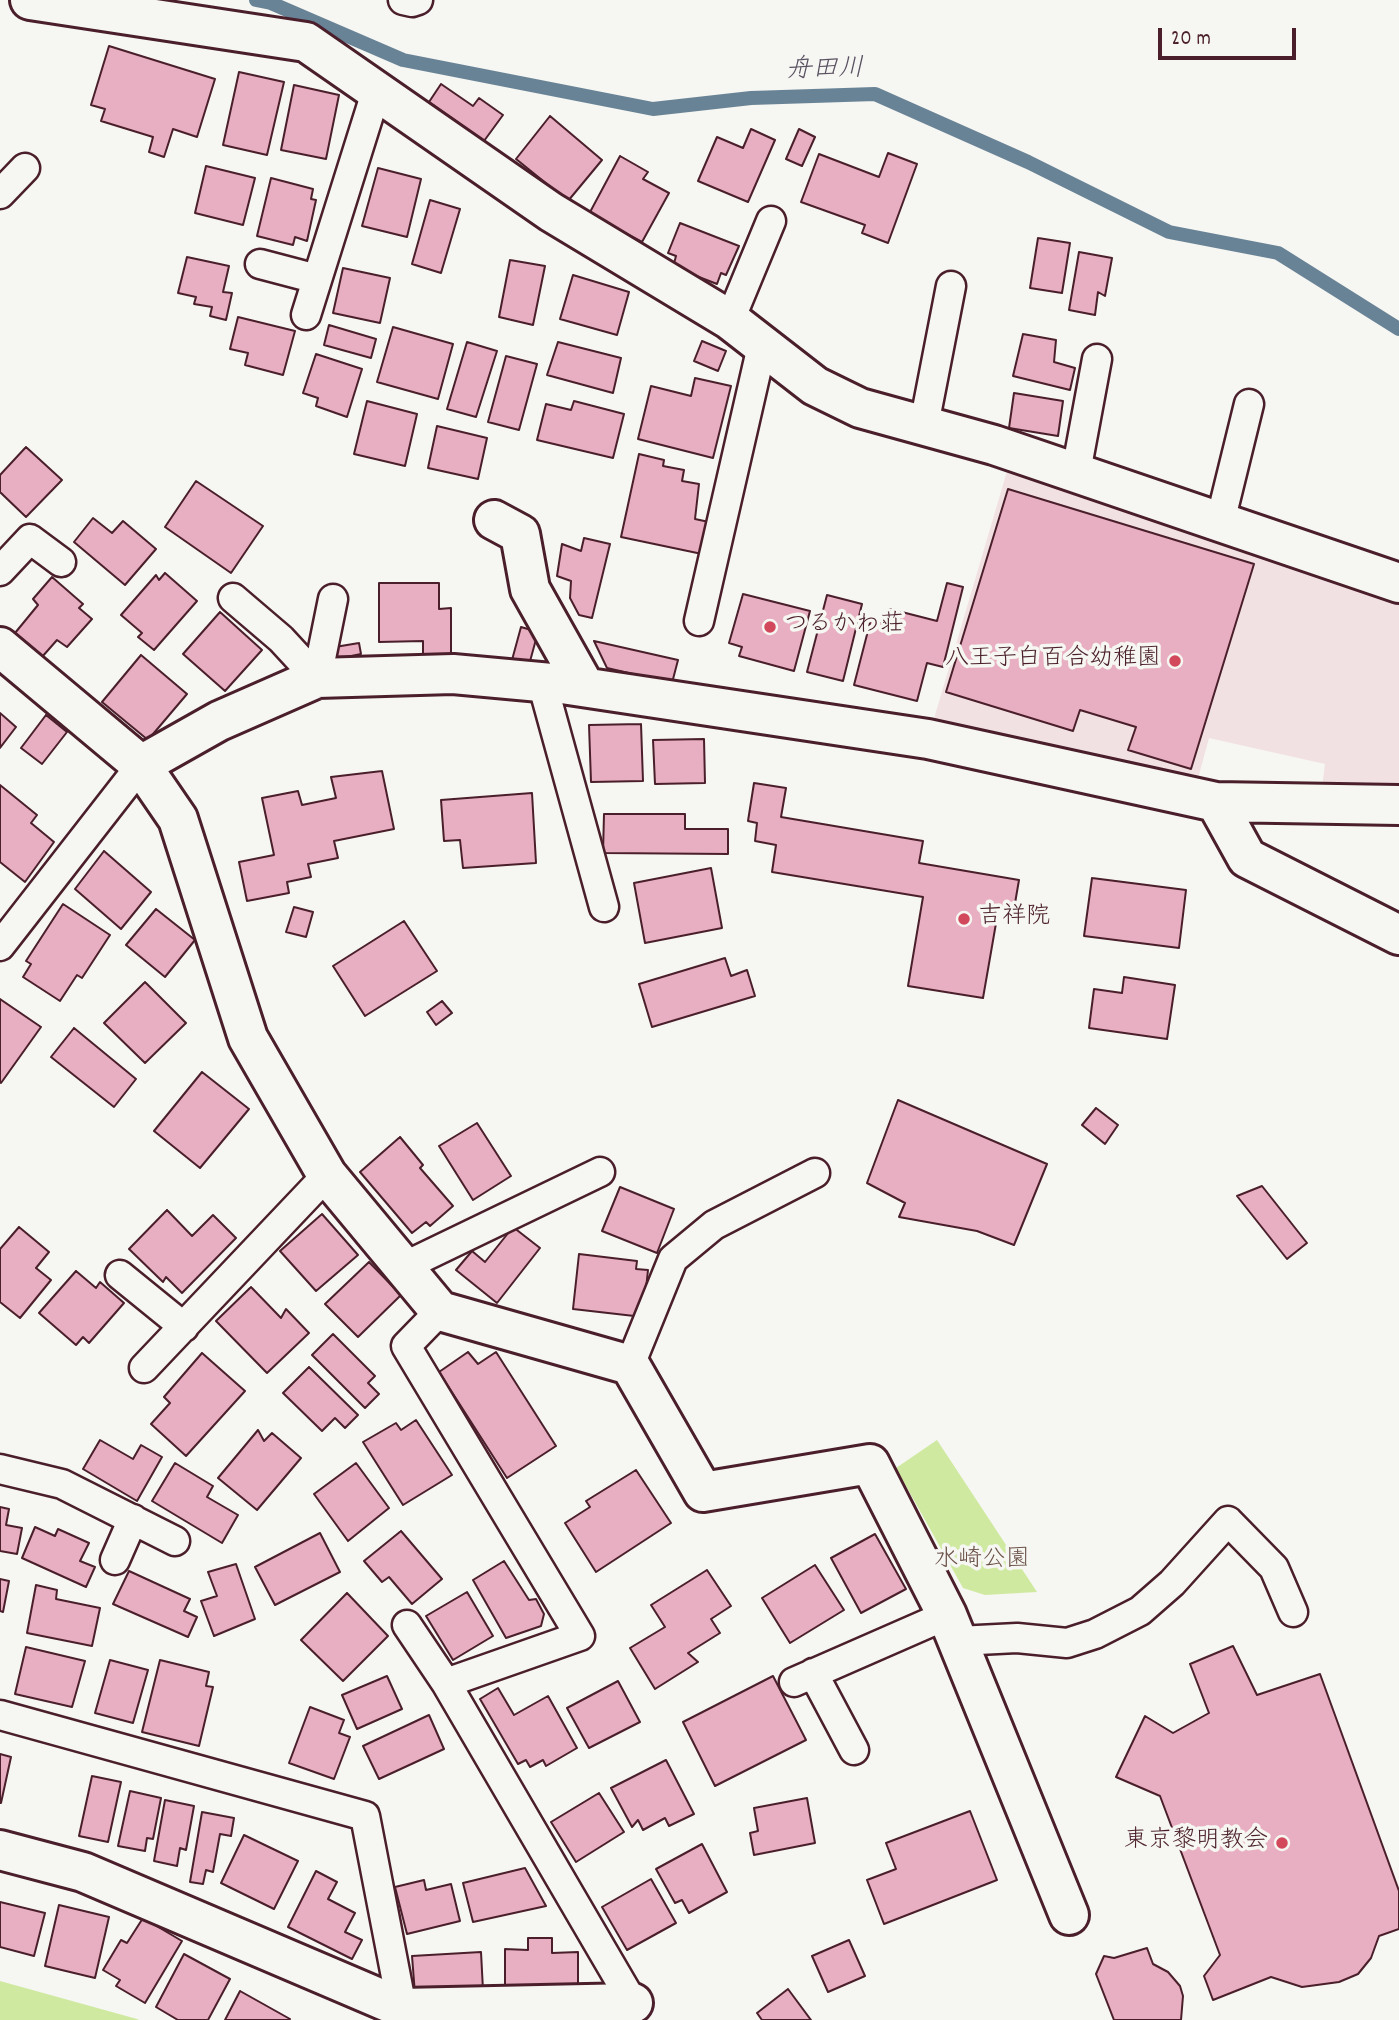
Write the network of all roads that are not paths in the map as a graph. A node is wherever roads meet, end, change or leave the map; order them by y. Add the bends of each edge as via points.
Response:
1 (30, 0) edge
2 (403, 0) edge
3 (418, 0) edge
4 (377, 89) junction
5 (25, 168) dead end
6 (0, 194) edge
7 (771, 221) dead end
8 (260, 264) dead end
9 (317, 279) junction
10 (951, 286) dead end
11 (306, 315) dead end
12 (730, 320) junction
13 (762, 346) junction
14 (1097, 359) dead end
15 (1249, 404) dead end
16 (924, 425) junction
17 (1076, 472) junction
18 (495, 520) dead end
19 (1220, 522) junction
20 (61, 562) dead end
21 (0, 571) edge
22 (1399, 583) edge
23 (233, 598) dead end
24 (333, 599) dead end
25 (699, 621) dead end
26 (0, 647) edge
27 (317, 678) junction
28 (542, 682) junction
29 (585, 687) junction
30 (141, 765) junction
31 (1216, 802) junction
32 (1399, 805) edge
33 (604, 907) dead end
34 (1399, 935) edge
35 (0, 946) edge
36 (600, 1172) dead end
37 (815, 1173) dead end
38 (327, 1175) junction
39 (403, 1267) junction
40 (120, 1275) dead end
41 (440, 1311) junction
42 (184, 1327) junction
43 (630, 1365) junction
44 (145, 1368) dead end
45 (0, 1469) edge
46 (133, 1519) junction
47 (175, 1541) dead end
48 (115, 1560) dead end
49 (1293, 1612) dead end
50 (407, 1625) dead end
51 (952, 1628) junction
52 (446, 1683) junction
53 (0, 1715) edge
54 (854, 1750) dead end
55 (0, 1850) edge
56 (1069, 1914) dead end
57 (633, 2003) joint
58 (402, 2008) junction

1 - 4 street via 306,42
2 - 3 lane
4 - 9 lane
4 - 12 street via 551,212
5 - 6 lane
7 - 12 lane
8 - 9 lane
9 - 11 lane
10 - 16 lane
12 - 13 street
13 - 16 street via 815,386 860,408
13 - 25 lane
14 - 17 lane
15 - 19 lane
16 - 17 street
17 - 19 street
18 - 29 street via 520,534 530,589
19 - 22 street
20 - 21 lane via 30,539
23 - 27 lane
24 - 27 lane
26 - 30 street
27 - 28 street via 453,674
27 - 30 street via 219,721
28 - 29 street
28 - 33 lane
29 - 31 street via 928,739
30 - 35 lane
30 - 38 street via 178,819 248,1038
31 - 32 street
31 - 34 street via 1247,858
36 - 39 lane
37 - 43 lane via 713,1225 673,1259
38 - 39 street
38 - 42 lane
39 - 41 street
40 - 42 lane
41 - 43 street
41 - 52 lane via 406,1346 580,1636
42 - 44 lane
43 - 51 street via 703,1492 870,1464
45 - 46 lane via 62,1484
46 - 47 lane
46 - 48 lane
49 - 51 lane via 1274,1568 1228,1521 1140,1611 1094,1634 1067,1643
50 - 52 lane
51 - 54 lane via 803,1677
51 - 56 street
52 - 57 lane
53 - 58 lane via 365,1816
55 - 58 street via 83,1872
57 - 58 street

